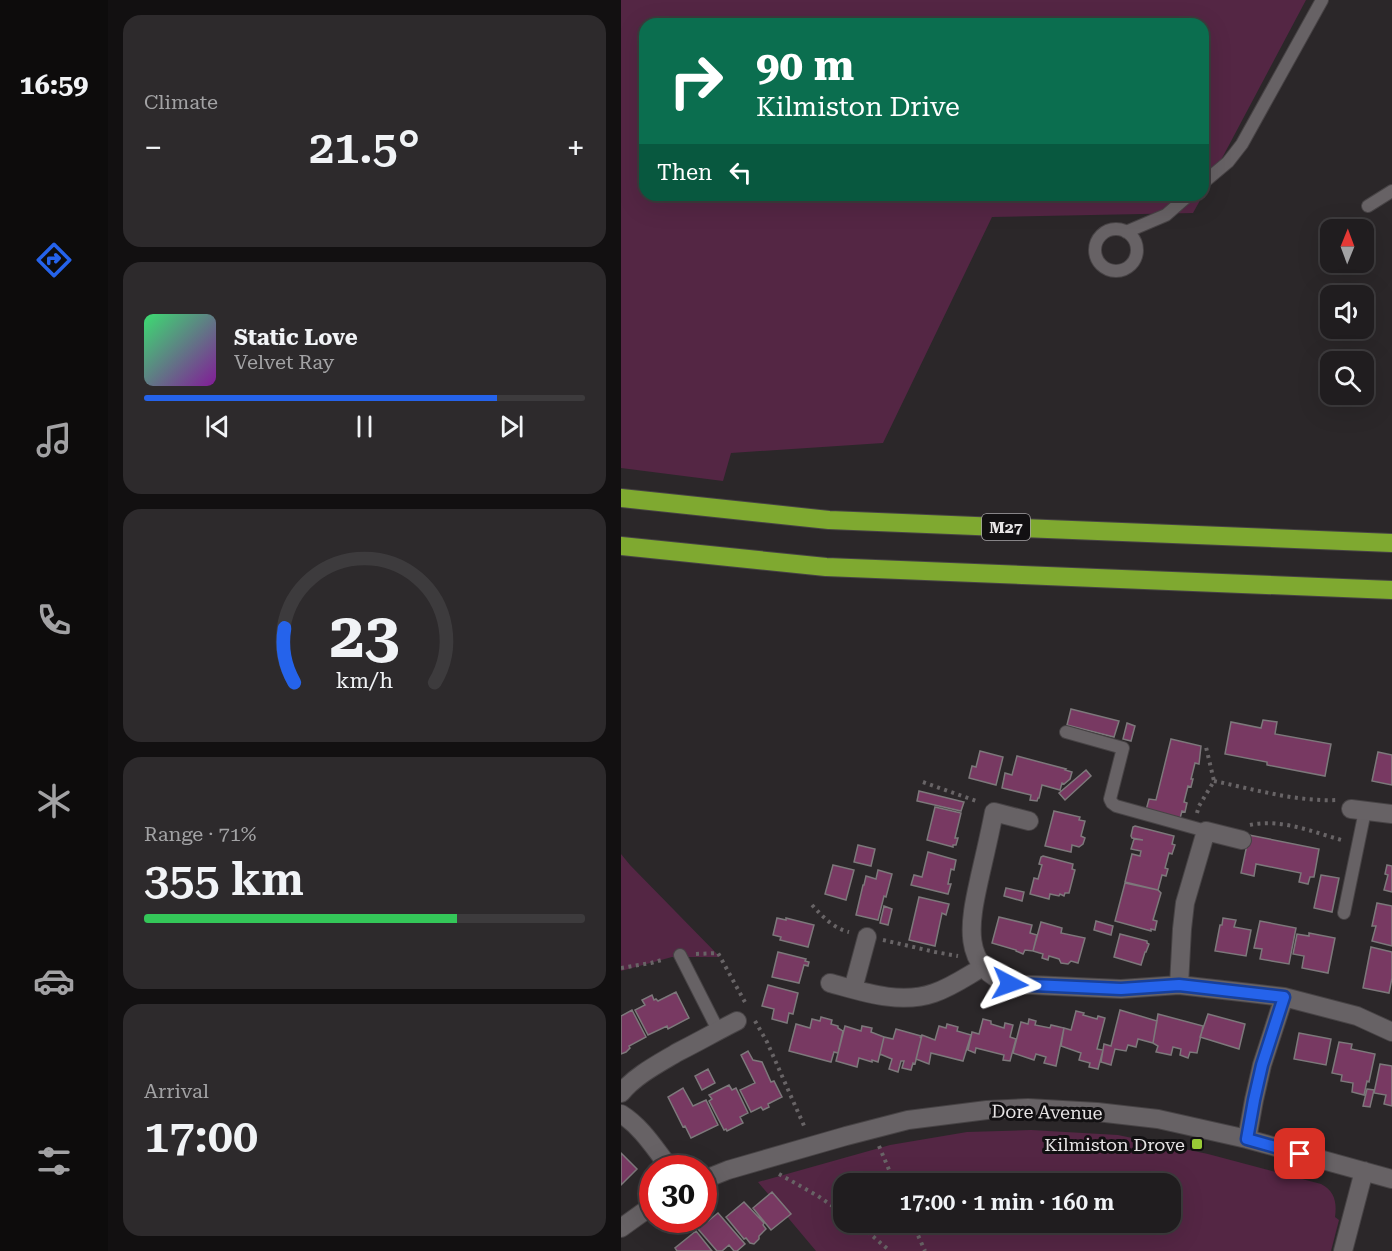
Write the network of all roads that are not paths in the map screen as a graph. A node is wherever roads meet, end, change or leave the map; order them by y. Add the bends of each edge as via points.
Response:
1 (1322, 0) edge
2 (1209, 178) edge
3 (1392, 191) edge
4 (1182, 201) edge
5 (1368, 206) dead end
6 (1127, 232) dead end
7 (621, 498) edge
8 (1392, 543) edge
9 (621, 546) edge
10 (1392, 590) edge
11 (1066, 732) dead end
12 (1358, 810) joint
13 (1392, 814) edge
14 (1029, 820) dead end
15 (1199, 829) junction
16 (1242, 840) road end
17 (1344, 914) dead end
18 (867, 936) road end
19 (680, 955) dead end
20 (979, 961) junction
21 (830, 983) dead end
22 (1179, 985) junction
23 (853, 989) junction
24 (1284, 997) junction
25 (737, 1021) dead end
26 (718, 1030) junction
27 (1392, 1032) edge
28 (621, 1094) edge
29 (621, 1114) edge
30 (1247, 1139) junction
31 (660, 1155) edge
32 (1364, 1172) junction
33 (717, 1174) edge
34 (1392, 1179) edge
35 (639, 1215) edge
36 (621, 1228) edge
37 (1343, 1251) edge

1 - 2 lane via 1242,144
3 - 5 lane
4 - 6 lane via 1166,215
7 - 8 highway, M27 via 829,520
9 - 10 highway via 826,567
11 - 15 lane via 1123,748 1110,799 1116,806
12 - 13 street
12 - 17 lane via 1358,844
14 - 20 street via 994,812 973,908 971,935
15 - 16 street
15 - 22 street via 1185,903
18 - 23 street
19 - 26 lane
20 - 22 street via 990,974 1010,984 1121,989
20 - 23 street via 955,984 933,994 895,998
21 - 23 street
22 - 24 street
24 - 27 street via 1357,1017
24 - 30 street via 1262,1065
25 - 26 street
26 - 28 street via 649,1069
29 - 31 street via 643,1132
30 - 32 street, Dore Avenue
30 - 33 street, Dore Avenue via 1158,1119 1097,1112 987,1110 872,1128
32 - 34 street, Dore Avenue
32 - 37 street
35 - 36 street

